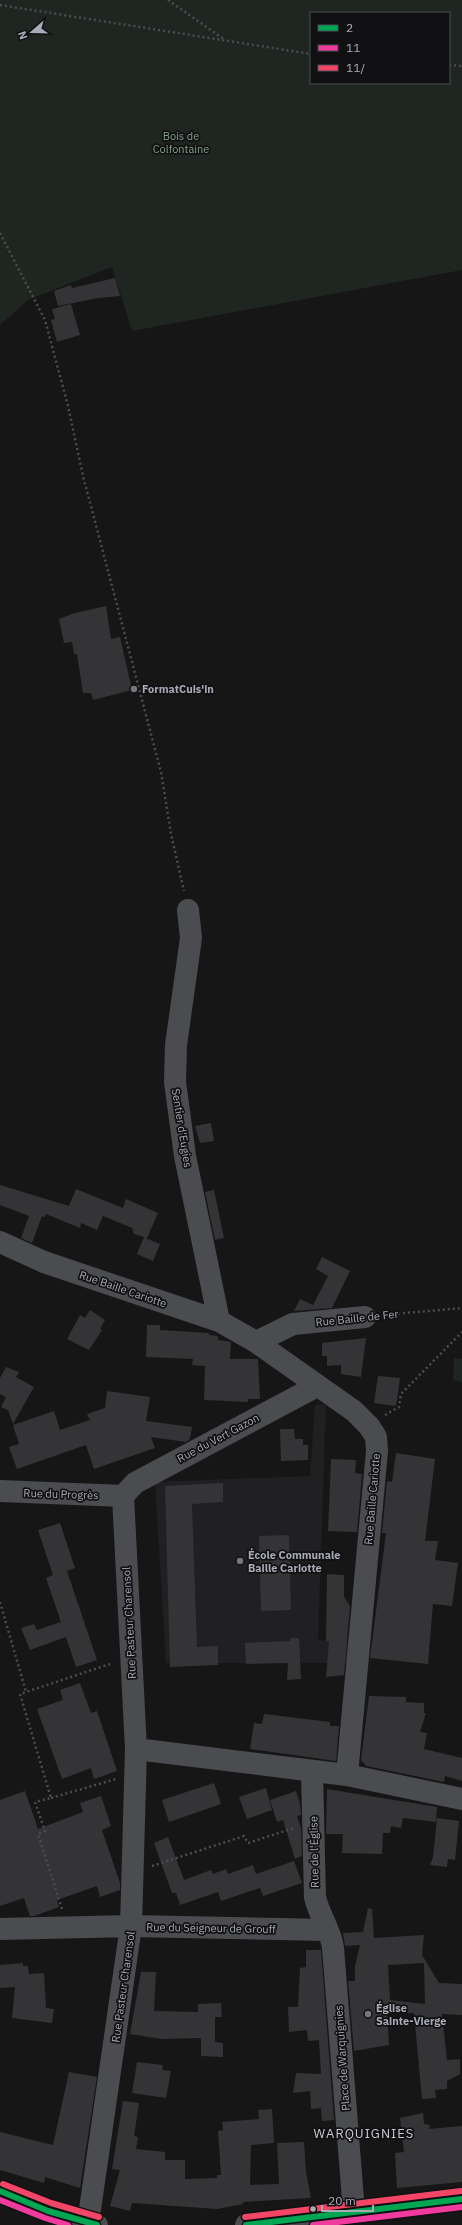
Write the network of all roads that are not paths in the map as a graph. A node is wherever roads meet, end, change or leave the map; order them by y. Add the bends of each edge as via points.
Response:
1 (188, 910) road end
2 (0, 1242) edge
3 (365, 1317) road end
4 (219, 1321) junction
5 (256, 1342) junction
6 (317, 1386) junction
7 (0, 1491) edge
8 (123, 1496) junction
9 (136, 1749) junction
10 (312, 1772) junction
11 (347, 1775) junction
12 (462, 1799) edge
13 (131, 1926) junction
14 (0, 1929) edge
15 (327, 1930) junction
16 (0, 2191) edge
17 (462, 2199) edge
18 (354, 2212) junction
19 (93, 2224) edge
20 (246, 2225) edge

1 - 4 street, Sentier d'Eugies via 191,938 176,1045 175,1082 185,1156
2 - 4 street, Rue Baille Cariotte via 44,1262
3 - 5 street, Rue Baille de Fer via 293,1324
4 - 5 street, Rue Baille Cariotte
5 - 6 street, Rue Baille Cariotte
6 - 8 street, Rue du Vert Gazon via 135,1483
6 - 11 street, Rue Baille Cariotte via 354,1412 369,1426 376,1438 377,1451
7 - 8 street, Rue du Progrès
8 - 9 street, Rue Pasteur Charensol
9 - 10 street
9 - 13 street, Rue Pasteur Charensol
10 - 11 street
10 - 15 street, Rue de l'Église via 315,1897
11 - 12 street
13 - 14 street, Rue du Seigneur de Grouff
13 - 15 street, Rue du Seigneur de Grouff
13 - 19 street, Rue Pasteur Charensol
15 - 18 street, Place de Warquignies via 332,1937
16 - 19 street via 48,2211
17 - 18 street
18 - 20 street

